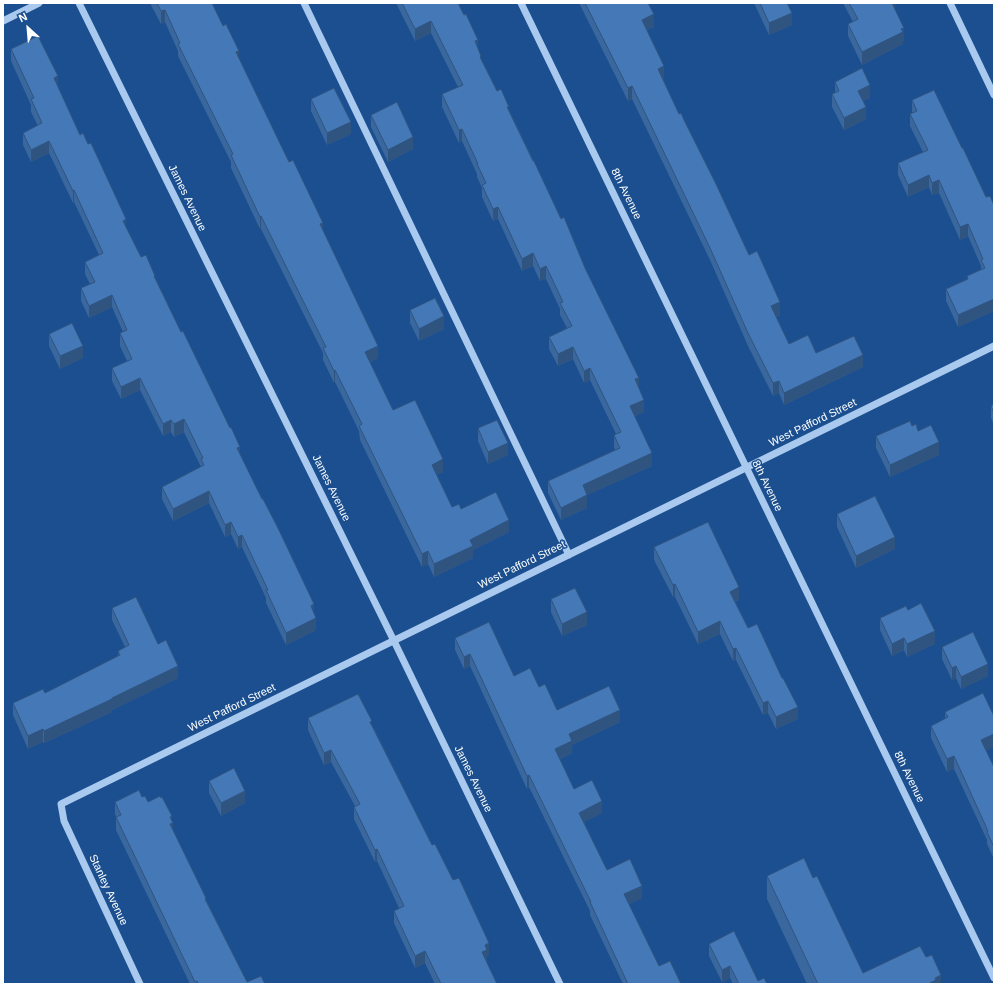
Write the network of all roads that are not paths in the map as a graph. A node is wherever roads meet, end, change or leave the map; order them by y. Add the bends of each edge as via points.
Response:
1 (39, 3) edge
2 (79, 3) edge
3 (304, 3) edge
4 (521, 3) edge
5 (950, 3) edge
6 (3, 21) edge
7 (994, 95) edge
8 (994, 346) edge
9 (746, 468) junction
10 (569, 555) junction
11 (394, 641) junction
12 (60, 804) joint
13 (994, 978) edge
14 (140, 984) edge
15 (560, 984) edge

1 - 6 street
2 - 11 street, James Avenue
3 - 10 street
4 - 9 street, 8th Avenue
5 - 7 street
8 - 9 street, West Pafford Street
9 - 10 street, West Pafford Street
9 - 13 street, 8th Avenue
10 - 11 street, West Pafford Street
11 - 12 street, West Pafford Street
11 - 15 street, James Avenue
12 - 14 street, Stanley Avenue via 64,821

